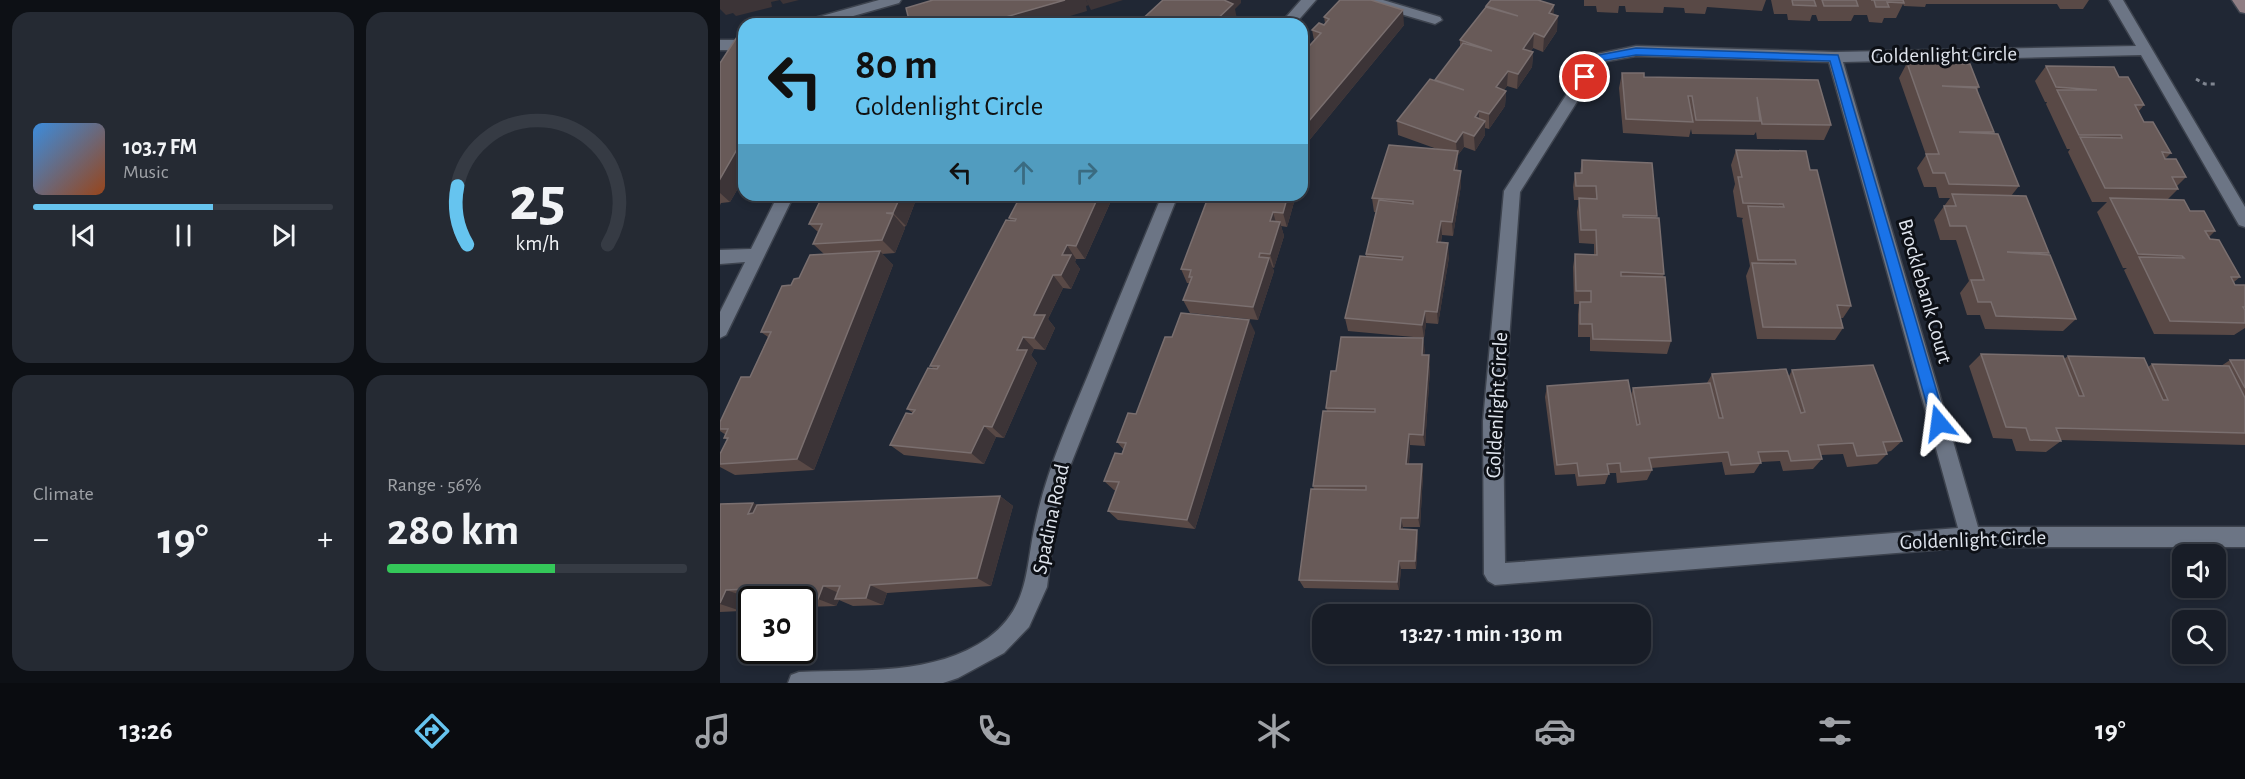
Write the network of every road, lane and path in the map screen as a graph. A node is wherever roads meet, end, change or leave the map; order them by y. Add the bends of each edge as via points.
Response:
1 (894, 0) edge
2 (1309, 0) edge
3 (1368, 0) edge
4 (2116, 0) edge
5 (2239, 0) edge
6 (879, 4) junction
7 (2245, 9) edge
8 (830, 18) edge
9 (873, 18) edge
10 (1292, 18) edge
11 (1435, 20) dead end
12 (2144, 50) junction
13 (1835, 57) junction
14 (783, 201) edge
15 (1168, 201) edge
16 (2245, 221) edge
17 (757, 255) junction
18 (720, 257) edge
19 (720, 330) edge
20 (1971, 537) junction
21 (2245, 537) edge
22 (798, 683) edge

1 - 6 street
2 - 10 street
3 - 11 street
4 - 12 street
5 - 7 main road
6 - 8 street
6 - 9 street
12 - 13 street, Goldenlight Circle
12 - 16 street
13 - 20 street, Brocklebank Court
13 - 20 street, Goldenlight Circle via 1636,51 1597,58 1512,191 1493,421 1495,574
14 - 17 street
15 - 22 street, Spadina Road via 1057,474 1036,587 1021,619 996,645 950,670 921,677
17 - 18 street
17 - 19 street
20 - 21 street, Goldenlight Circle

